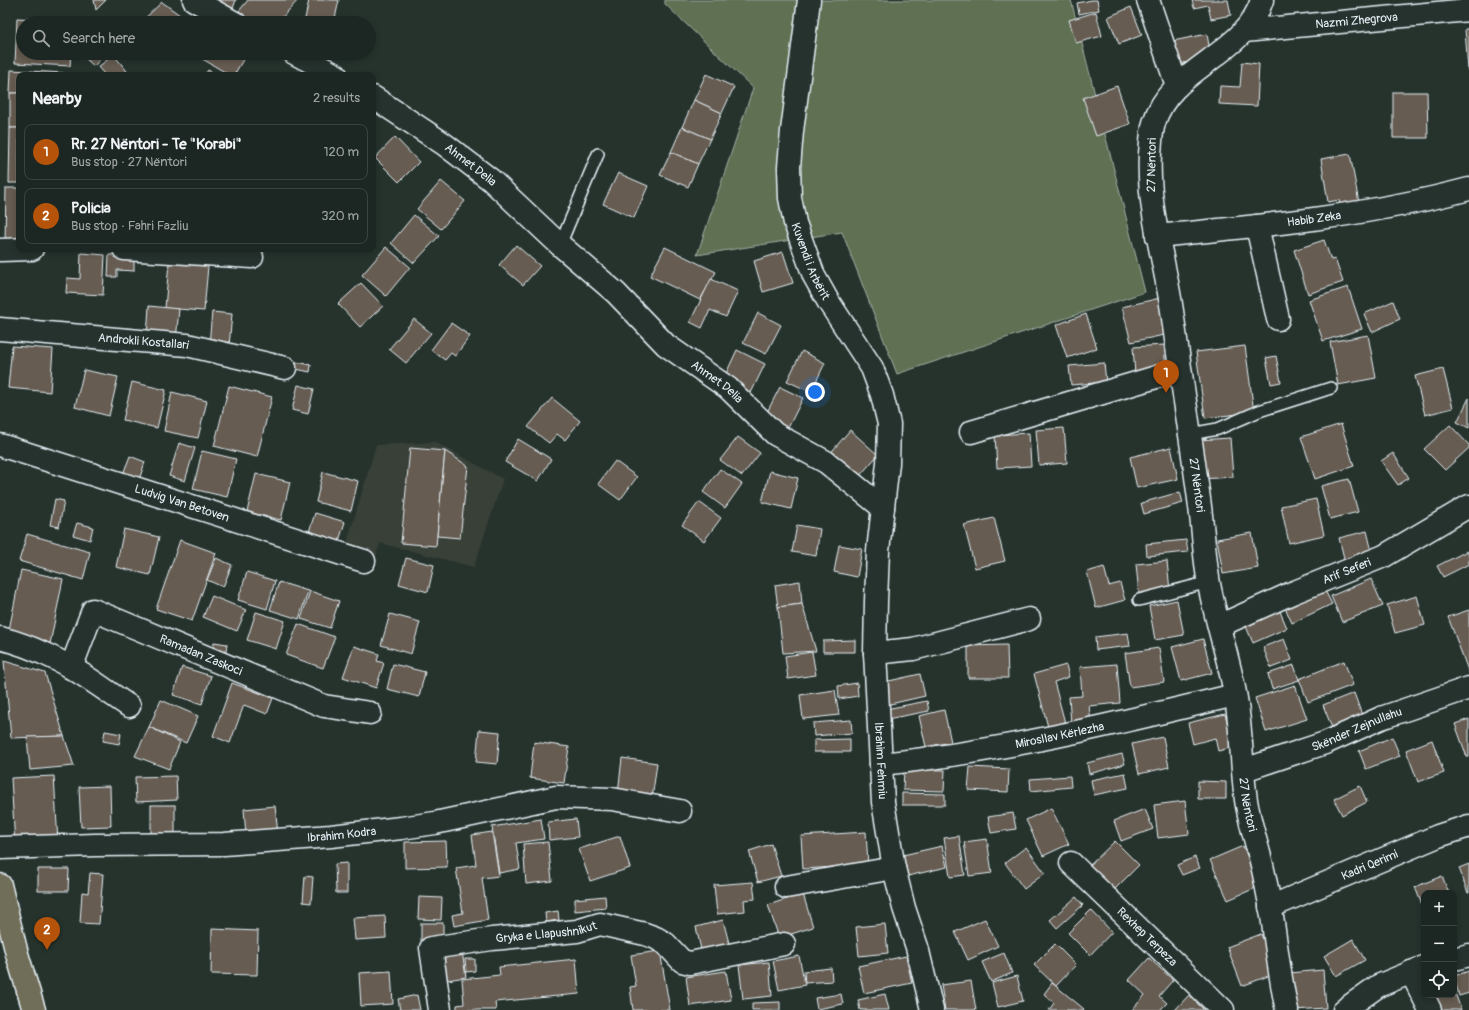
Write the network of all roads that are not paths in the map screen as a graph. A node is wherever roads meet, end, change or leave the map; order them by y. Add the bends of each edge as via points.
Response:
1 (194, 0) edge
2 (809, 0) edge
3 (1148, 0) edge
4 (1262, 0) edge
5 (1469, 10) edge
6 (223, 16) edge
7 (1244, 30) junction
8 (307, 60) edge
9 (330, 72) edge
10 (1177, 86) junction
11 (376, 99) edge
12 (598, 154) dead end
13 (1469, 189) edge
14 (1257, 226) junction
15 (1157, 236) junction
16 (560, 245) junction
17 (0, 250) edge
18 (16, 250) edge
19 (172, 252) edge
20 (252, 257) dead end
21 (1278, 319) dead end
22 (0, 329) edge
23 (285, 368) dead end
24 (1180, 370) junction
25 (1331, 388) dead end
26 (971, 432) dead end
27 (1190, 434) junction
28 (0, 445) edge
29 (1469, 506) edge
30 (883, 508) junction
31 (364, 561) dead end
32 (1209, 582) junction
33 (1139, 600) dead end
34 (1029, 619) dead end
35 (1219, 626) junction
36 (0, 638) edge
37 (875, 653) junction
38 (71, 668) junction
39 (1469, 688) edge
40 (1236, 695) junction
41 (129, 706) dead end
42 (370, 713) dead end
43 (881, 764) junction
44 (1244, 770) junction
45 (680, 811) dead end
46 (1469, 826) edge
47 (0, 848) edge
48 (1071, 863) dead end
49 (894, 868) junction
50 (0, 885) edge
51 (786, 887) dead end
52 (1270, 907) junction
53 (784, 944) dead end
54 (1469, 955) edge
55 (1457, 958) edge
56 (1417, 970) edge
57 (34, 1010) edge
58 (440, 1010) edge
59 (932, 1010) edge
60 (1223, 1010) edge
61 (1287, 1010) edge
62 (1344, 1010) edge
63 (1430, 1010) edge

1 - 6 street
2 - 30 street, Kuvendi i Arbërit via 791,139 790,198 795,223 814,276 872,368 882,395 888,424 888,463
3 - 10 street
4 - 7 street, 27 Nëntori via 1254,18
5 - 7 street, Nazmi Zhegrova
7 - 10 street, 27 Nëntori via 1238,38
8 - 9 street
10 - 15 street, 27 Nëntori via 1160,108 1151,137 1149,171
11 - 16 street, Ahmet Delia via 444,144 491,180
12 - 16 lane
13 - 14 street, Habib Zeka via 1385,208
14 - 15 street, Habib Zeka
14 - 21 street
15 - 24 street, 27 Nëntori via 1171,303
16 - 30 street, Ahmet Delia via 616,293 666,345 728,388 775,434 826,462
17 - 18 street
19 - 20 street
22 - 23 street, Androkli Kostallari via 186,345
24 - 26 street
24 - 27 street, 27 Nëntori
25 - 27 lane via 1258,411 1218,429
27 - 32 street, 27 Nëntori
28 - 31 street, Ludvig Van Betoven
29 - 35 street, Arif Seferi via 1384,556
30 - 37 street, Ibrahim Fehmiu via 878,551
32 - 33 lane
32 - 35 street, 27 Nëntori
34 - 37 street via 913,649
35 - 40 street, 27 Nëntori
36 - 38 street via 48,655
37 - 43 street, Ibrahim Fehmiu
38 - 41 street
38 - 42 street, Ramadan Zaskoci via 93,610 324,706
39 - 44 street, Skënder Zejnullahu via 1381,718 1324,743
40 - 43 street, Mirosllav Kërlezha via 1089,729 978,751
40 - 44 street, 27 Nëntori
43 - 49 street, Ibrahim Fehmiu via 883,802
44 - 52 street, 27 Nëntori via 1250,822 1261,860
45 - 47 street, Ibrahim Kodra via 612,799 556,796 435,823 331,836 224,844
46 - 52 street, Kadri Qerimi via 1431,838
48 - 60 street, Rexhep Terpeza
49 - 51 street
49 - 59 street, Ibrahim Fehmiu via 904,908 918,947
50 - 57 main road
52 - 61 street, 27 Nëntori
53 - 58 street, Gryka e Llapushnikut via 690,963 682,961 666,944 656,938 600,924 577,932 492,939 431,948
54 - 55 street
56 - 62 street via 1378,986
56 - 63 street

